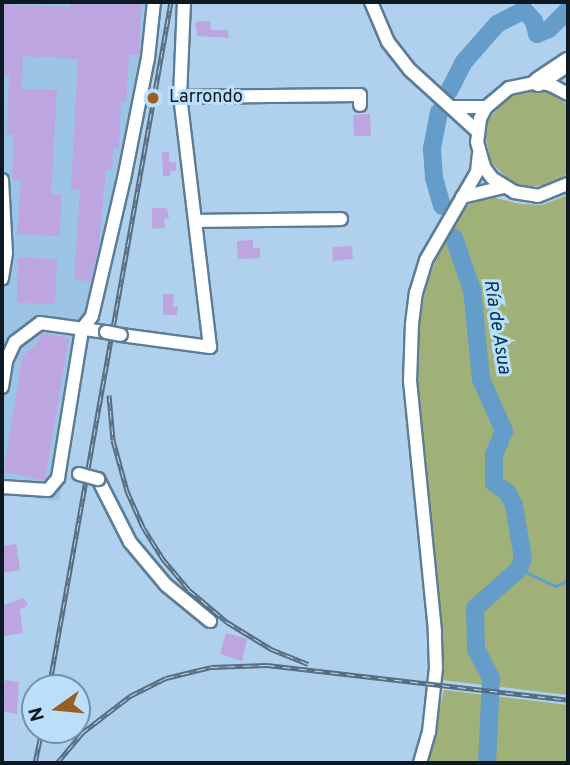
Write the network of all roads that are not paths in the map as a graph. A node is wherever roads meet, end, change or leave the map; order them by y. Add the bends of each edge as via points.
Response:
1 (154, 2) edge
2 (184, 2) edge
3 (371, 2) edge
4 (568, 62) edge
5 (538, 82) junction
6 (568, 94) edge
7 (180, 97) junction
8 (360, 104) dead end
9 (452, 107) junction
10 (486, 107) junction
11 (477, 131) junction
12 (479, 154) junction
13 (2, 180) edge
14 (568, 184) edge
15 (503, 187) junction
16 (462, 197) junction
17 (341, 219) dead end
18 (197, 221) junction
19 (2, 279) edge
20 (82, 329) junction
21 (4, 360) edge
22 (2, 387) edge
23 (61, 471) junction
24 (2, 487) edge
25 (210, 621) dead end
26 (420, 763) edge

1 - 20 street via 124,178 92,316
2 - 7 street
3 - 9 street via 388,42 410,71
4 - 5 highway
5 - 6 street
5 - 10 street via 509,88
7 - 8 street via 360,95
7 - 18 street
9 - 10 street
9 - 11 street
10 - 11 street
11 - 12 street
12 - 15 street via 484,167
12 - 16 street via 477,172
13 - 19 street via 6,253
14 - 15 street via 538,196
15 - 16 street
16 - 26 street via 434,242 416,293 410,347 436,668 429,732
17 - 18 street
18 - 20 street, bridge via 210,347
20 - 21 street via 40,323 15,342
20 - 23 street
21 - 22 street
23 - 24 street via 48,490
23 - 25 street, bridge via 98,480 137,551 166,585

